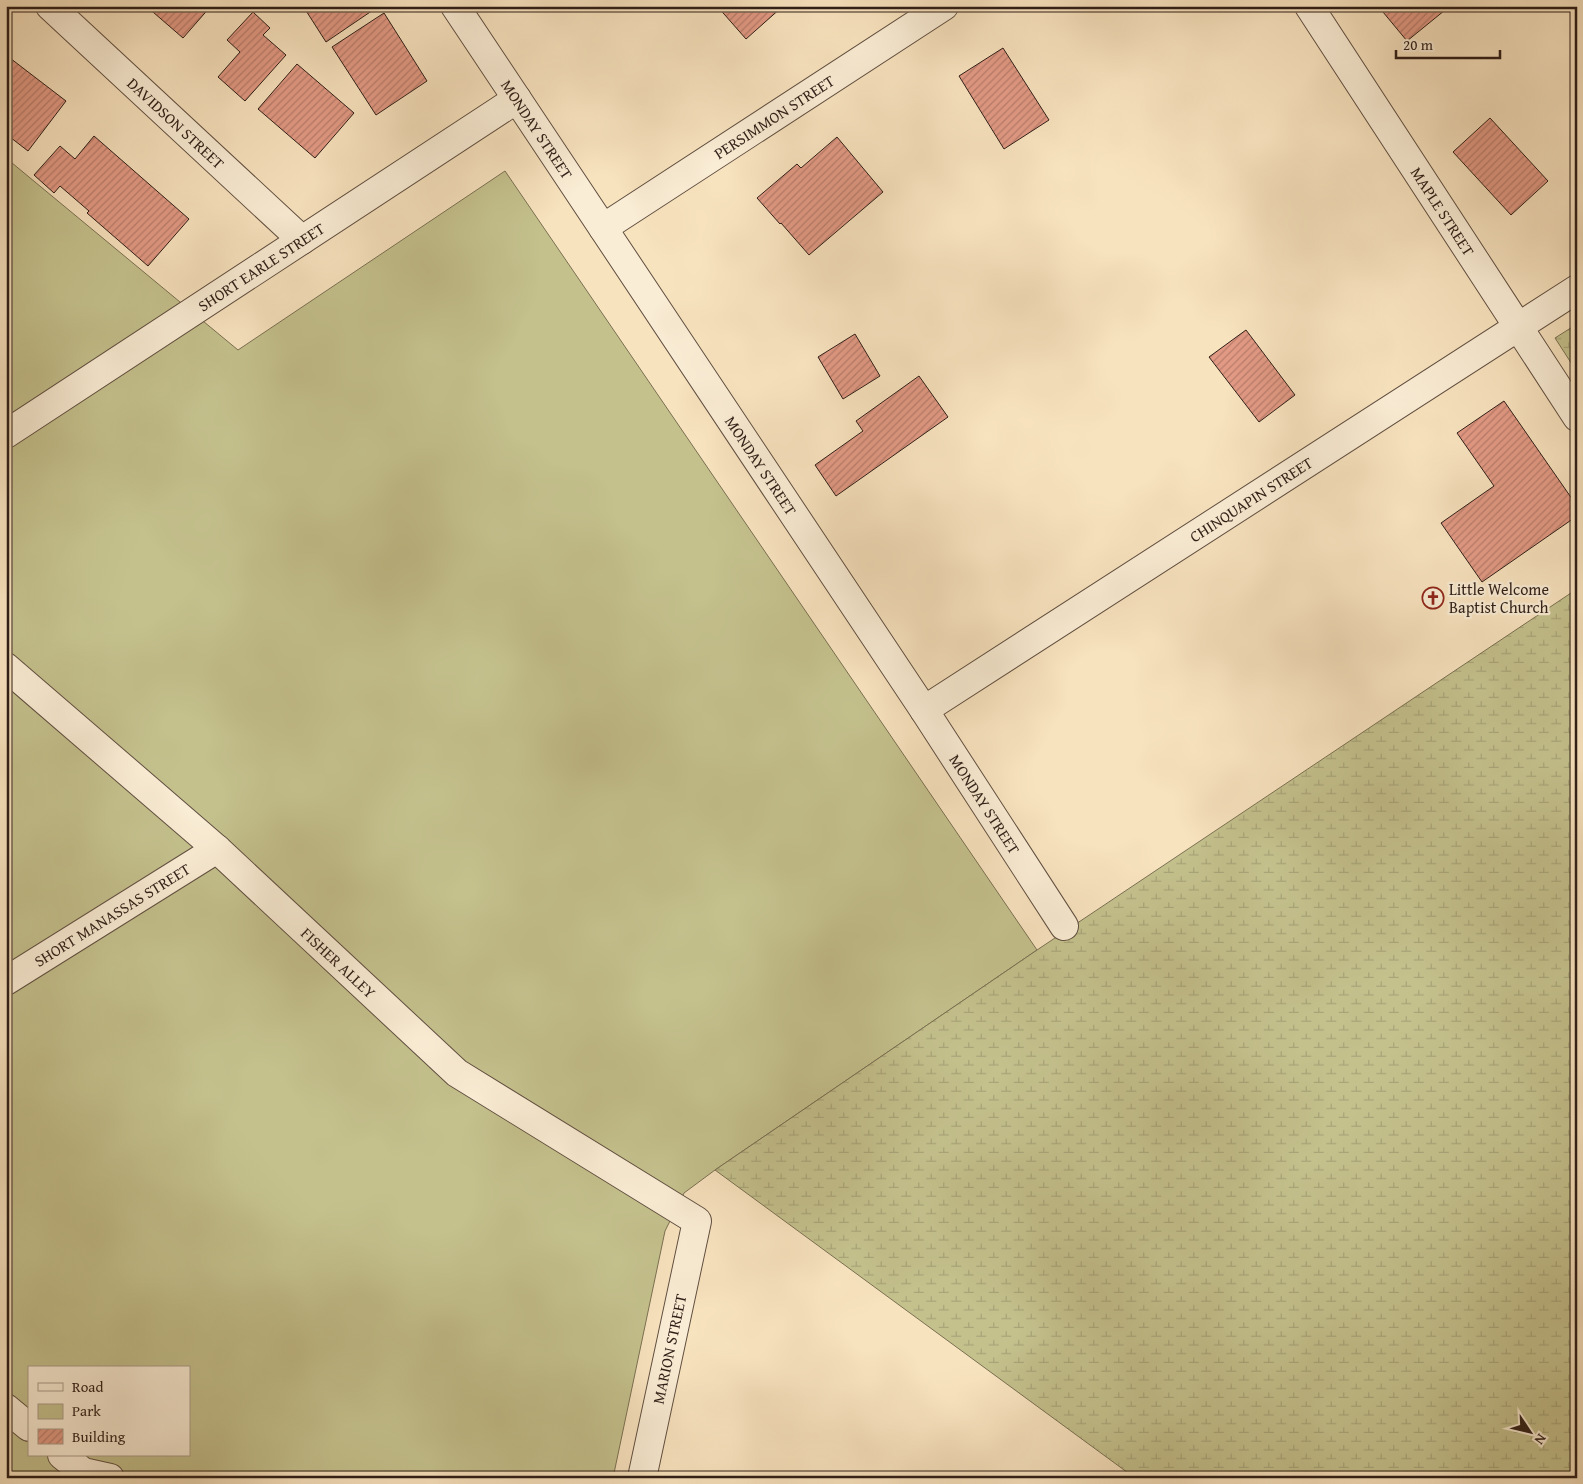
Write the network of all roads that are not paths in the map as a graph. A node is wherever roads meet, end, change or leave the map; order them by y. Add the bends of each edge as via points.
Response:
1 (50, 6) edge
2 (455, 6) edge
3 (944, 6) edge
4 (1309, 6) edge
5 (517, 99) junction
6 (603, 228) junction
7 (302, 240) junction
8 (1577, 289) edge
9 (1518, 327) junction
10 (1577, 417) edge
11 (6, 434) edge
12 (6, 668) edge
13 (924, 710) junction
14 (217, 849) junction
15 (1064, 926) dead end
16 (6, 981) edge
17 (697, 1220) joint
18 (6, 1408) edge
19 (28, 1426) edge
20 (75, 1468) edge
21 (110, 1478) edge
22 (642, 1478) edge

1 - 7 street, DAVIDSON STREET
2 - 5 street, MONDAY STREET
3 - 6 street, PERSIMMON STREET
4 - 9 street, MAPLE STREET
5 - 6 street, MONDAY STREET
5 - 7 street, SHORT EARLE STREET
6 - 13 street, MONDAY STREET
7 - 11 street, SHORT EARLE STREET
8 - 9 street, CHINQUAPIN STREET
9 - 10 street, MAPLE STREET
9 - 13 street, CHINQUAPIN STREET
12 - 14 street, FISHER ALLEY
13 - 15 street, MONDAY STREET
14 - 16 street, SHORT MANASSAS STREET
14 - 17 street, FISHER ALLEY via 457,1072
17 - 22 street, MARION STREET
18 - 19 street
20 - 21 street

